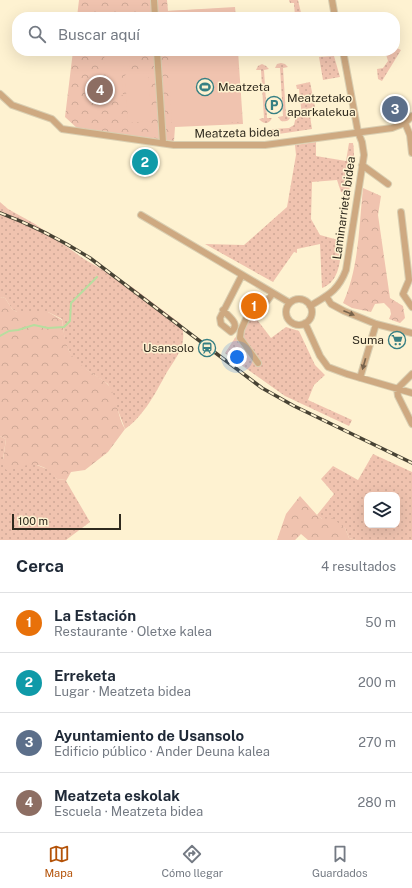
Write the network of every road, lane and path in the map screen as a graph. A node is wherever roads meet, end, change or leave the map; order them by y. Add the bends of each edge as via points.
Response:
1 (154, 0) edge
2 (332, 0) edge
3 (155, 12) edge
4 (335, 12) edge
5 (157, 56) edge
6 (343, 56) edge
7 (0, 94) edge
8 (412, 116) edge
9 (405, 123) junction
10 (358, 132) junction
11 (163, 143) junction
12 (412, 153) edge
13 (362, 165) junction
14 (388, 184) dead end
15 (401, 212) dead end
16 (140, 215) dead end
17 (242, 275) junction
18 (273, 293) junction
19 (326, 296) junction
20 (290, 303) junction
21 (310, 306) junction
22 (412, 307) edge
23 (223, 310) dead end
24 (305, 323) junction
25 (376, 324) junction
26 (412, 333) edge
27 (258, 363) dead end
28 (412, 374) edge
29 (360, 378) junction
30 (397, 389) junction
31 (412, 393) edge
32 (412, 424) edge

1 - 3 street
2 - 4 street
5 - 11 street
6 - 10 street, Laminarrieta bidea
7 - 11 street, Meatzeta bidea via 12,105 52,119 62,130
8 - 9 street
9 - 10 street, Meatzeta bidea via 392,128
9 - 12 street via 410,135
10 - 11 street, Meatzeta bidea via 265,145
10 - 13 street, Laminarrieta bidea via 364,155
13 - 14 street
13 - 19 street, Laminarrieta bidea via 346,270 342,282
15 - 22 street via 409,280 403,294
16 - 17 street
17 - 18 street
17 - 23 street
18 - 20 street
18 - 27 street via 247,317 241,330 240,338
19 - 21 street, Laminarrieta bidea
19 -> 25 street via 331,304
20 - 21 street via 301,300
20 - 24 street via 286,310 290,321 297,325
21 - 24 street via 312,314
24 - 29 street via 328,367
25 - 26 street
25 -> 29 street
28 - 30 street
29 - 30 street
30 - 31 street
30 - 32 street

